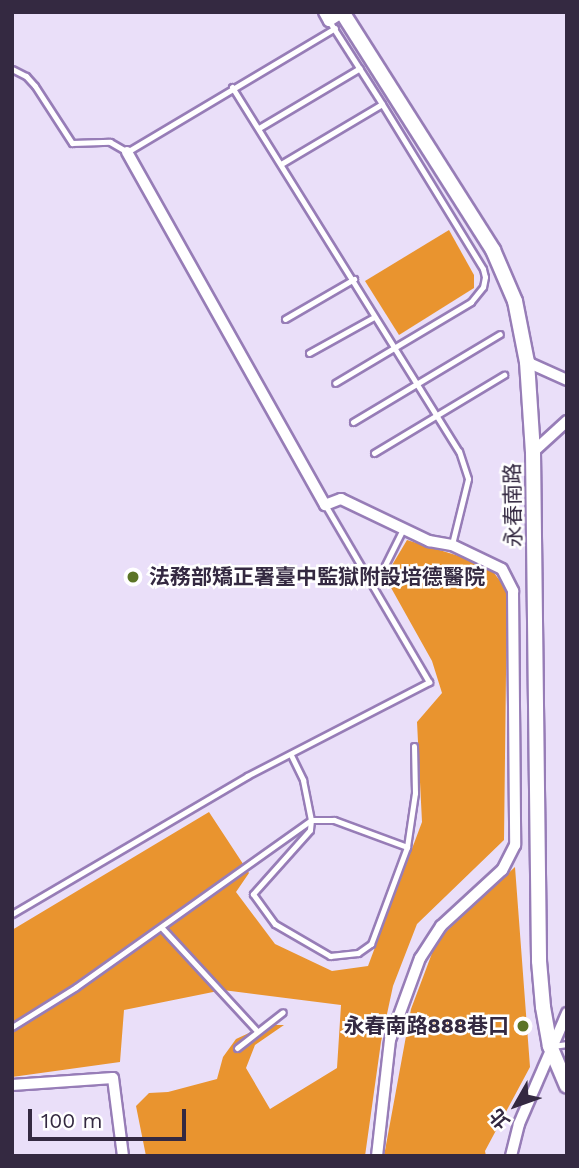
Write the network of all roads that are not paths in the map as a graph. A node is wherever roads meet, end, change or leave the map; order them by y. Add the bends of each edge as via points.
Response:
1 (342, 12) edge
2 (329, 21) edge
3 (360, 68) junction
4 (12, 69) edge
5 (232, 88) junction
6 (383, 104) junction
7 (259, 128) junction
8 (127, 152) junction
9 (281, 164) junction
10 (354, 279) junction
11 (374, 317) junction
12 (285, 319) dead end
13 (500, 334) dead end
14 (396, 346) junction
15 (309, 353) dead end
16 (527, 362) junction
17 (504, 375) dead end
18 (567, 380) edge
19 (335, 383) dead end
20 (418, 384) junction
21 (438, 415) junction
22 (567, 421) edge
23 (353, 422) dead end
24 (533, 452) junction
25 (374, 453) dead end
26 (325, 505) junction
27 (403, 529) junction
28 (452, 545) junction
29 (374, 587) junction
30 (414, 746) dead end
31 (291, 755) junction
32 (311, 820) junction
33 (407, 847) junction
34 (12, 914) edge
35 (162, 928) junction
36 (284, 1012) dead end
37 (567, 1013) edge
38 (12, 1027) edge
39 (257, 1031) junction
40 (567, 1044) edge
41 (550, 1046) junction
42 (237, 1048) dead end
43 (567, 1068) edge
44 (12, 1085) edge
45 (567, 1086) edge
46 (123, 1156) edge
47 (377, 1156) edge
48 (511, 1156) edge

1 - 2 street
1 - 16 street, 永春南路 via 493,250 515,301
2 - 3 lane
2 - 5 lane
3 - 6 lane
3 - 7 lane
4 - 8 lane via 35,86 72,142 110,142
5 - 7 lane
5 - 8 lane
6 - 9 lane
6 - 14 lane via 485,277 471,302
7 - 9 lane
8 - 26 street
9 - 10 lane
10 - 11 lane
10 - 12 lane
11 - 14 lane
11 - 15 lane
13 - 20 lane
14 - 19 lane
14 - 20 lane
16 - 18 street
16 - 24 street, 永春南路
17 - 21 lane
20 - 21 lane
20 - 23 lane
21 - 25 lane
21 - 28 lane via 462,457 468,480
22 - 24 street
24 - 41 street, 永春南路 via 539,961
26 - 27 street via 341,499
26 - 29 lane
27 - 28 street
27 - 29 lane
28 - 47 street via 502,569 513,591 515,845 502,870 440,926 420,958 390,1040
29 - 31 lane via 429,682
30 - 33 lane via 415,793
31 - 32 lane via 303,780
31 - 34 lane via 247,776
32 - 33 lane via 334,820
32 - 33 lane via 310,830 253,894 275,924 330,956 358,953 371,944
32 - 35 lane
35 - 38 lane
35 - 39 lane
36 - 39 lane
37 - 41 street
39 - 42 lane
40 - 41 lane
41 - 43 street, 永春南路
41 - 45 street, 永春南路
41 - 48 street
44 - 46 street via 113,1078

